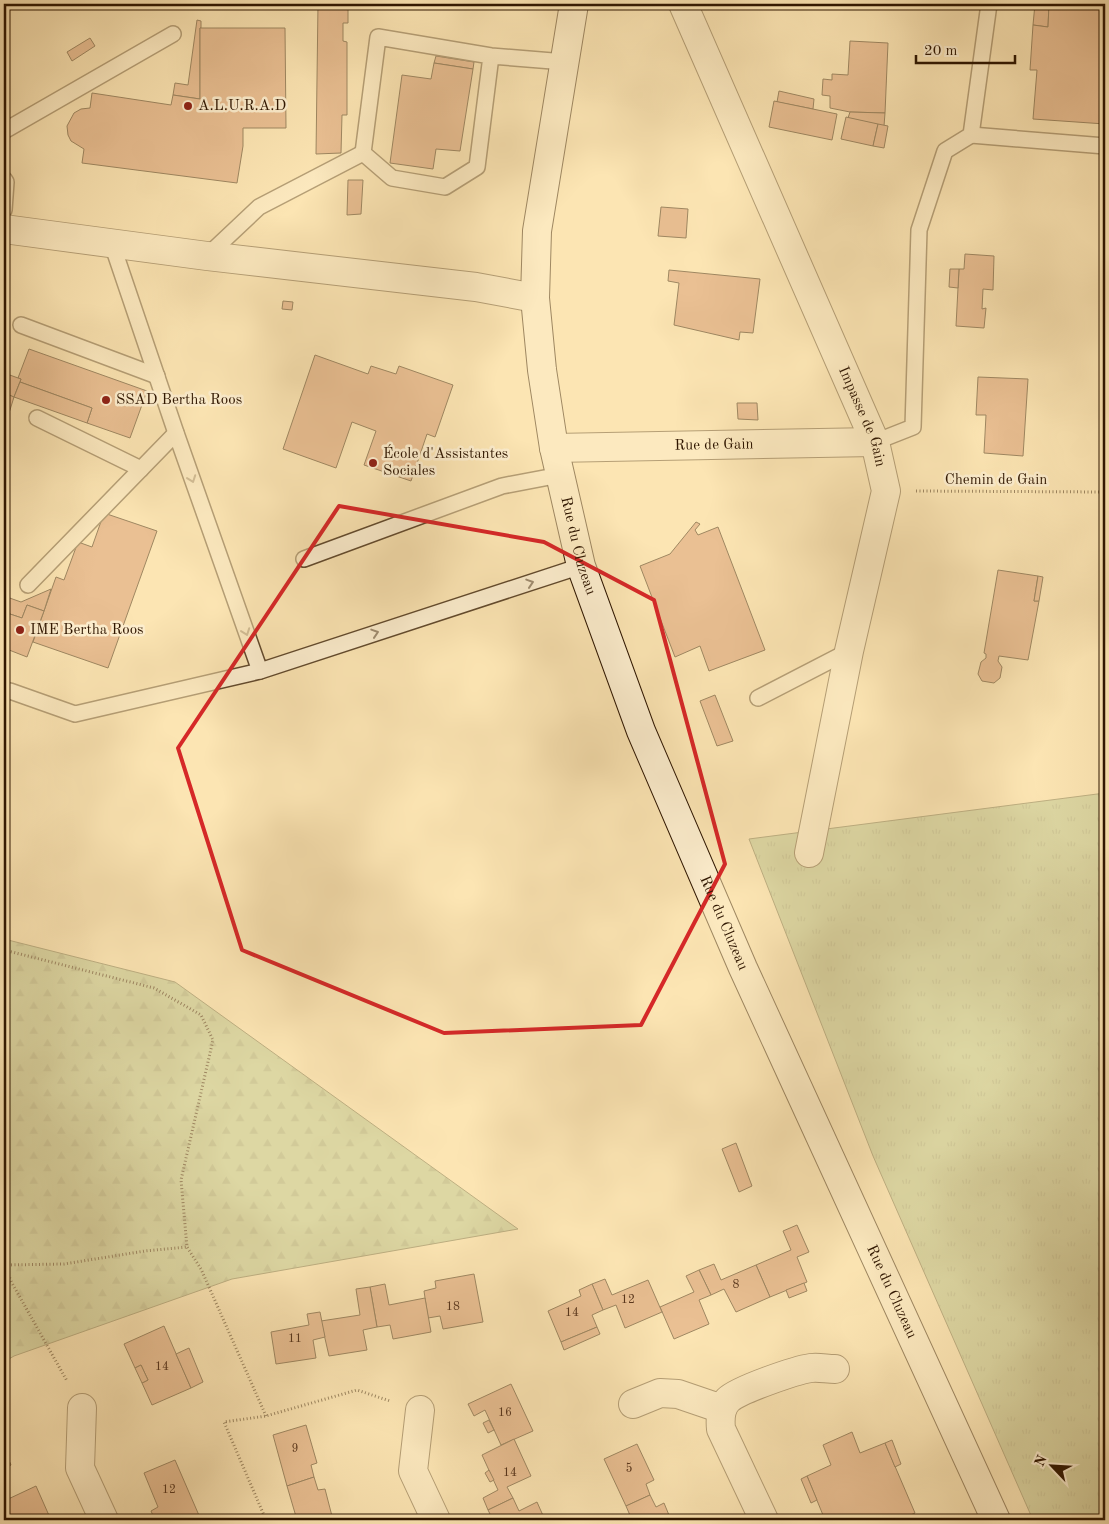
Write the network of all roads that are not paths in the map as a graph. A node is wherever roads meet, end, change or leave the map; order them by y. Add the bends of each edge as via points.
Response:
1 (574, 4) edge
2 (683, 4) edge
3 (989, 4) edge
4 (173, 34) dead end
5 (491, 56) junction
6 (565, 62) junction
7 (4, 131) edge
8 (970, 134) junction
9 (1105, 146) edge
10 (363, 153) junction
11 (4, 179) edge
12 (4, 210) edge
13 (4, 229) edge
14 (112, 244) junction
15 (207, 256) junction
16 (536, 298) junction
17 (21, 325) dead end
18 (157, 376) junction
19 (37, 418) dead end
20 (176, 433) junction
21 (874, 442) junction
22 (554, 448) junction
23 (141, 469) junction
24 (560, 475) junction
25 (304, 559) dead end
26 (581, 566) junction
27 (28, 584) dead end
28 (849, 650) junction
29 (260, 671) junction
30 (10, 691) dead end
31 (758, 698) dead end
32 (809, 853) dead end
33 (835, 1369) dead end
34 (633, 1404) dead end
35 (82, 1408) road end
36 (722, 1409) junction
37 (420, 1410) road end
38 (104, 1520) edge
39 (436, 1520) edge
40 (764, 1520) edge
41 (996, 1520) edge

1 - 6 street, Rue du Cluzeau
2 - 21 street, Impasse de Gain
3 - 8 lane
4 - 7 lane
5 - 6 lane
5 - 10 lane via 378,37
5 - 10 lane via 478,167 445,187 392,178
6 - 16 street, Rue du Cluzeau via 537,230
8 - 9 lane
8 - 21 lane via 945,152 919,230 913,427
10 - 15 lane via 259,207
11 - 12 lane
13 - 14 street
14 - 15 street
14 - 18 lane
15 - 16 street via 476,287
16 - 22 street, Rue du Cluzeau via 542,370
17 - 18 lane
18 - 20 lane
19 - 23 lane
20 - 23 lane
20 -> 29 lane
21 - 22 street, Rue de Gain
21 - 28 street, Impasse de Gain via 886,490
22 - 24 street, Rue du Cluzeau
23 - 27 lane
24 - 25 lane via 502,486
24 - 26 street, Rue du Cluzeau
29 -> 26 lane
26 - 41 street, Rue du Cluzeau via 641,731 743,968
28 - 31 lane
28 - 32 street, Impasse de Gain
29 - 30 lane via 75,714
33 - 36 street via 795,1371 737,1393 727,1400
34 - 36 street via 660,1393 678,1394
35 - 38 street via 80,1468
36 - 40 street via 719,1418 721,1430
37 - 39 street via 413,1471

